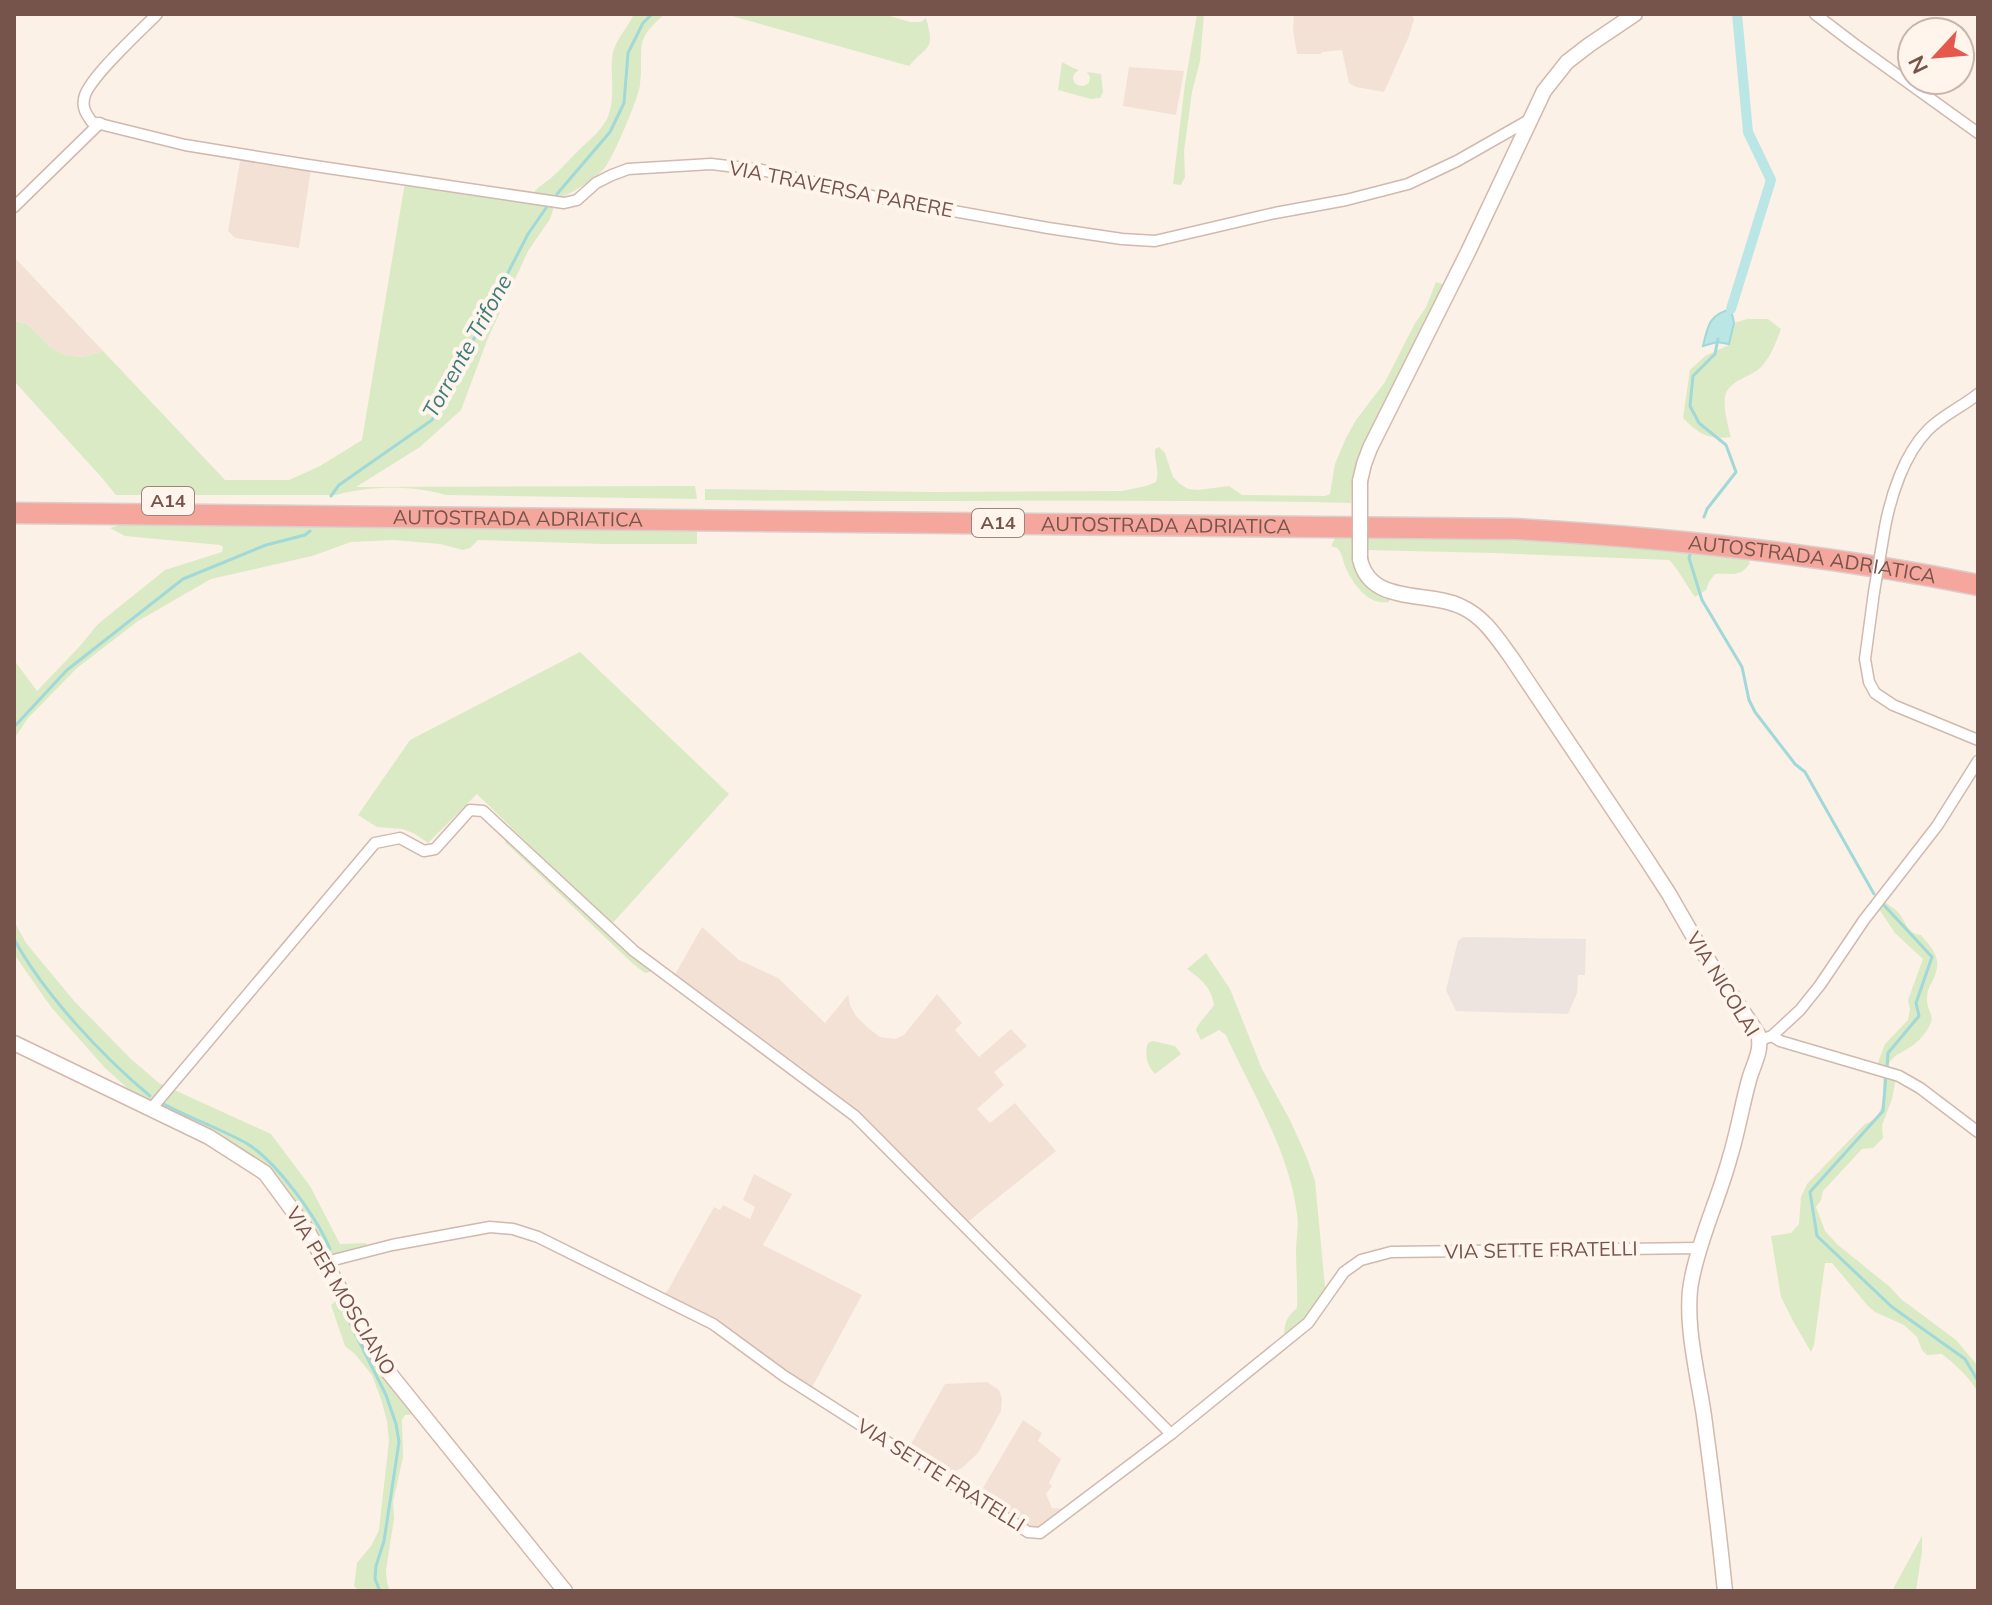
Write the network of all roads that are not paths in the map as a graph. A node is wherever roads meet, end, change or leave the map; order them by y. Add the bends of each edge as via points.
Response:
1 (157, 14) edge
2 (1635, 14) edge
3 (1815, 14) edge
4 (1529, 120) junction
5 (100, 123) junction
6 (1978, 133) edge
7 (14, 207) edge
8 (1978, 394) edge
9 (14, 500) edge
10 (14, 513) edge
11 (1978, 571) edge
12 (1978, 585) edge
13 (1978, 740) edge
14 (1978, 761) edge
15 (1766, 1038) junction
16 (14, 1044) edge
17 (151, 1109) junction
18 (1978, 1132) edge
19 (1700, 1248) junction
20 (326, 1262) junction
21 (1171, 1434) junction
22 (565, 1591) edge
23 (1725, 1591) edge

1 - 5 street via 84,97 84,111
2 - 4 street via 1567,62
3 - 6 street
4 - 5 street, VIA TRAVERSA PARERE via 1457,161 1384,192 1155,241 911,204 737,166 628,169 564,203 199,147
4 - 15 street, VIA NICOLAI, bridge via 1370,448 1360,481 1360,559 1367,576 1382,588 1458,604 1490,628 1700,948
5 - 7 street
8 - 13 street, bridge via 1927,431 1905,463 1885,527 1865,659 1875,693
9 - 11 highway, AUTOSTRADA ADRIATICA / A14 via 1511,516 1763,536
10 - 12 highway, AUTOSTRADA ADRIATICA / A14 via 1516,529 1778,551
14 - 15 street via 1820,985
15 - 18 street, VIA NICOLAI via 1899,1076
15 - 19 street, VIA NICOLAI via 1749,1078
16 - 17 street, VIA PER MOSCIANO
17 - 20 street, VIA PER MOSCIANO via 209,1137 266,1174
17 - 21 street via 375,843 400,838 424,851 435,849 470,810 483,811 634,951 855,1116
19 - 21 street, VIA SETTE FRATELLI via 1391,1252 1361,1260 1344,1272 1308,1323
19 - 23 street, VIA NICOLAI via 1689,1310
20 - 21 street, VIA SETTE FRATELLI via 490,1227 538,1237 713,1324 784,1376 1028,1532 1048,1528
20 - 22 street, VIA PER MOSCIANO via 386,1369

